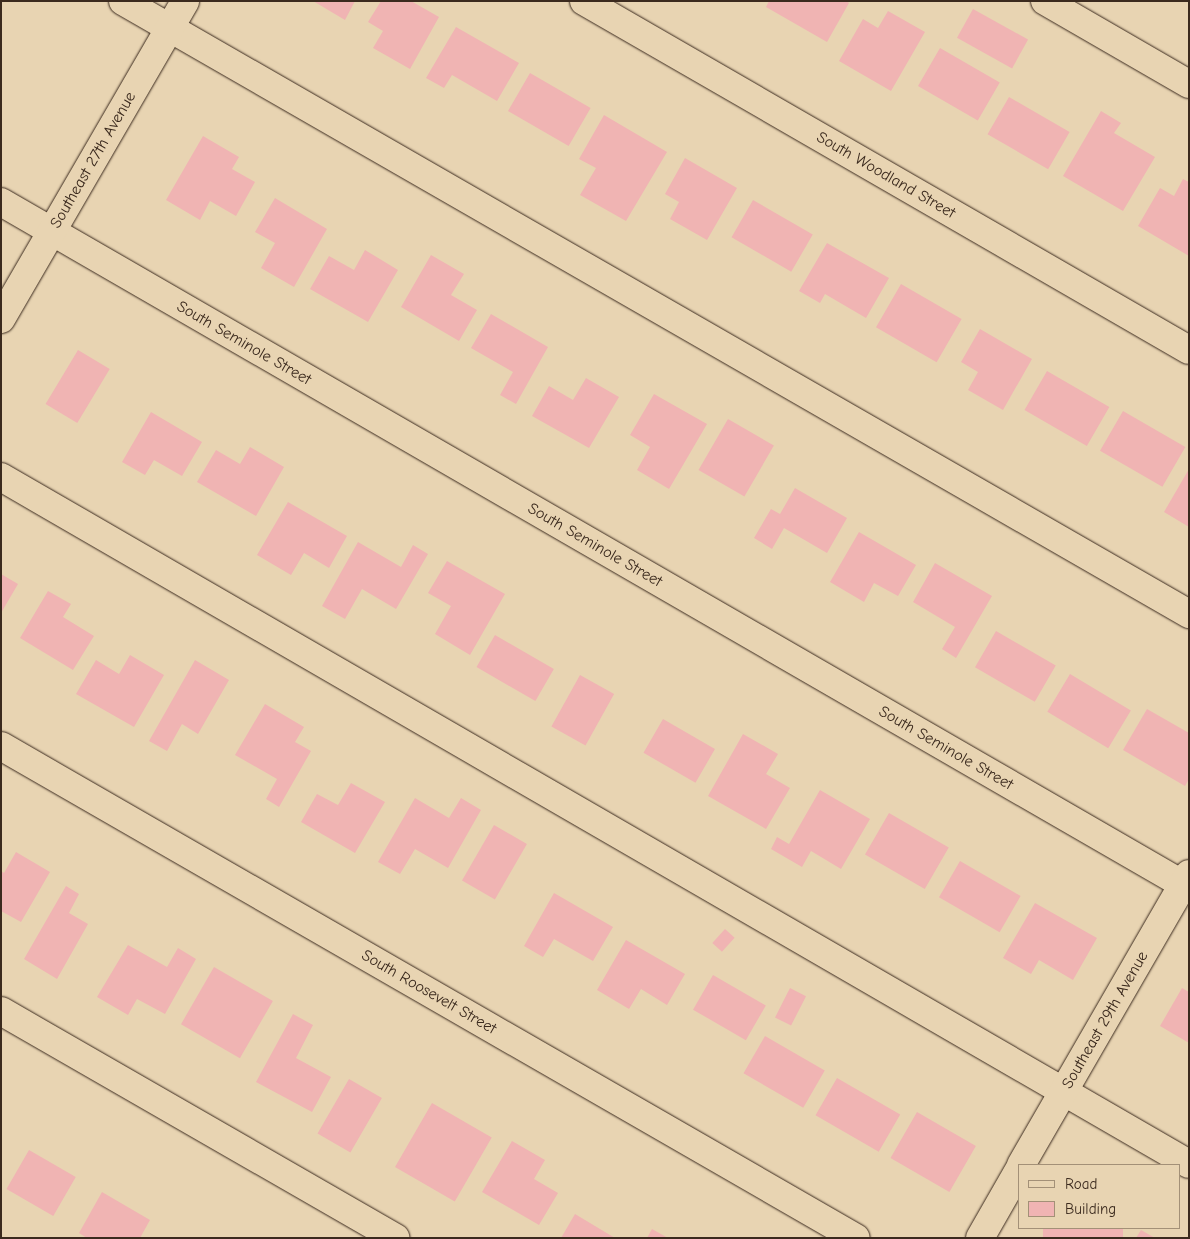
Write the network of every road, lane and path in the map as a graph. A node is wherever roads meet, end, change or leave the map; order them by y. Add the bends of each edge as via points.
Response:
1 (123, 1) edge
2 (185, 1) edge
3 (584, 1) edge
4 (1045, 1) edge
5 (169, 28) junction
6 (1189, 84) edge
7 (1, 202) edge
8 (52, 231) junction
9 (1, 319) edge
10 (1189, 350) edge
11 (1, 477) edge
12 (1189, 614) edge
13 (1, 746) edge
14 (1187, 882) edge
15 (1, 1012) edge
16 (1063, 1092) junction
17 (1022, 1164) edge
18 (1189, 1164) edge
19 (1018, 1172) edge
20 (395, 1238) edge
21 (856, 1238) edge
22 (980, 1238) edge

1 - 5 street
2 - 5 street, Southeast 27th Avenue
3 - 10 street, South Woodland Street
4 - 6 street
5 - 8 street, Southeast 27th Avenue
5 - 12 street
7 - 8 street, South Seminole Street
8 - 9 street, Southeast 27th Avenue
8 - 14 street, South Seminole Street
11 - 16 street
13 - 21 street, South Roosevelt Street
14 - 16 street, Southeast 29th Avenue
15 - 20 street
16 - 17 street, Southeast 29th Avenue
16 - 18 street
19 - 22 street

